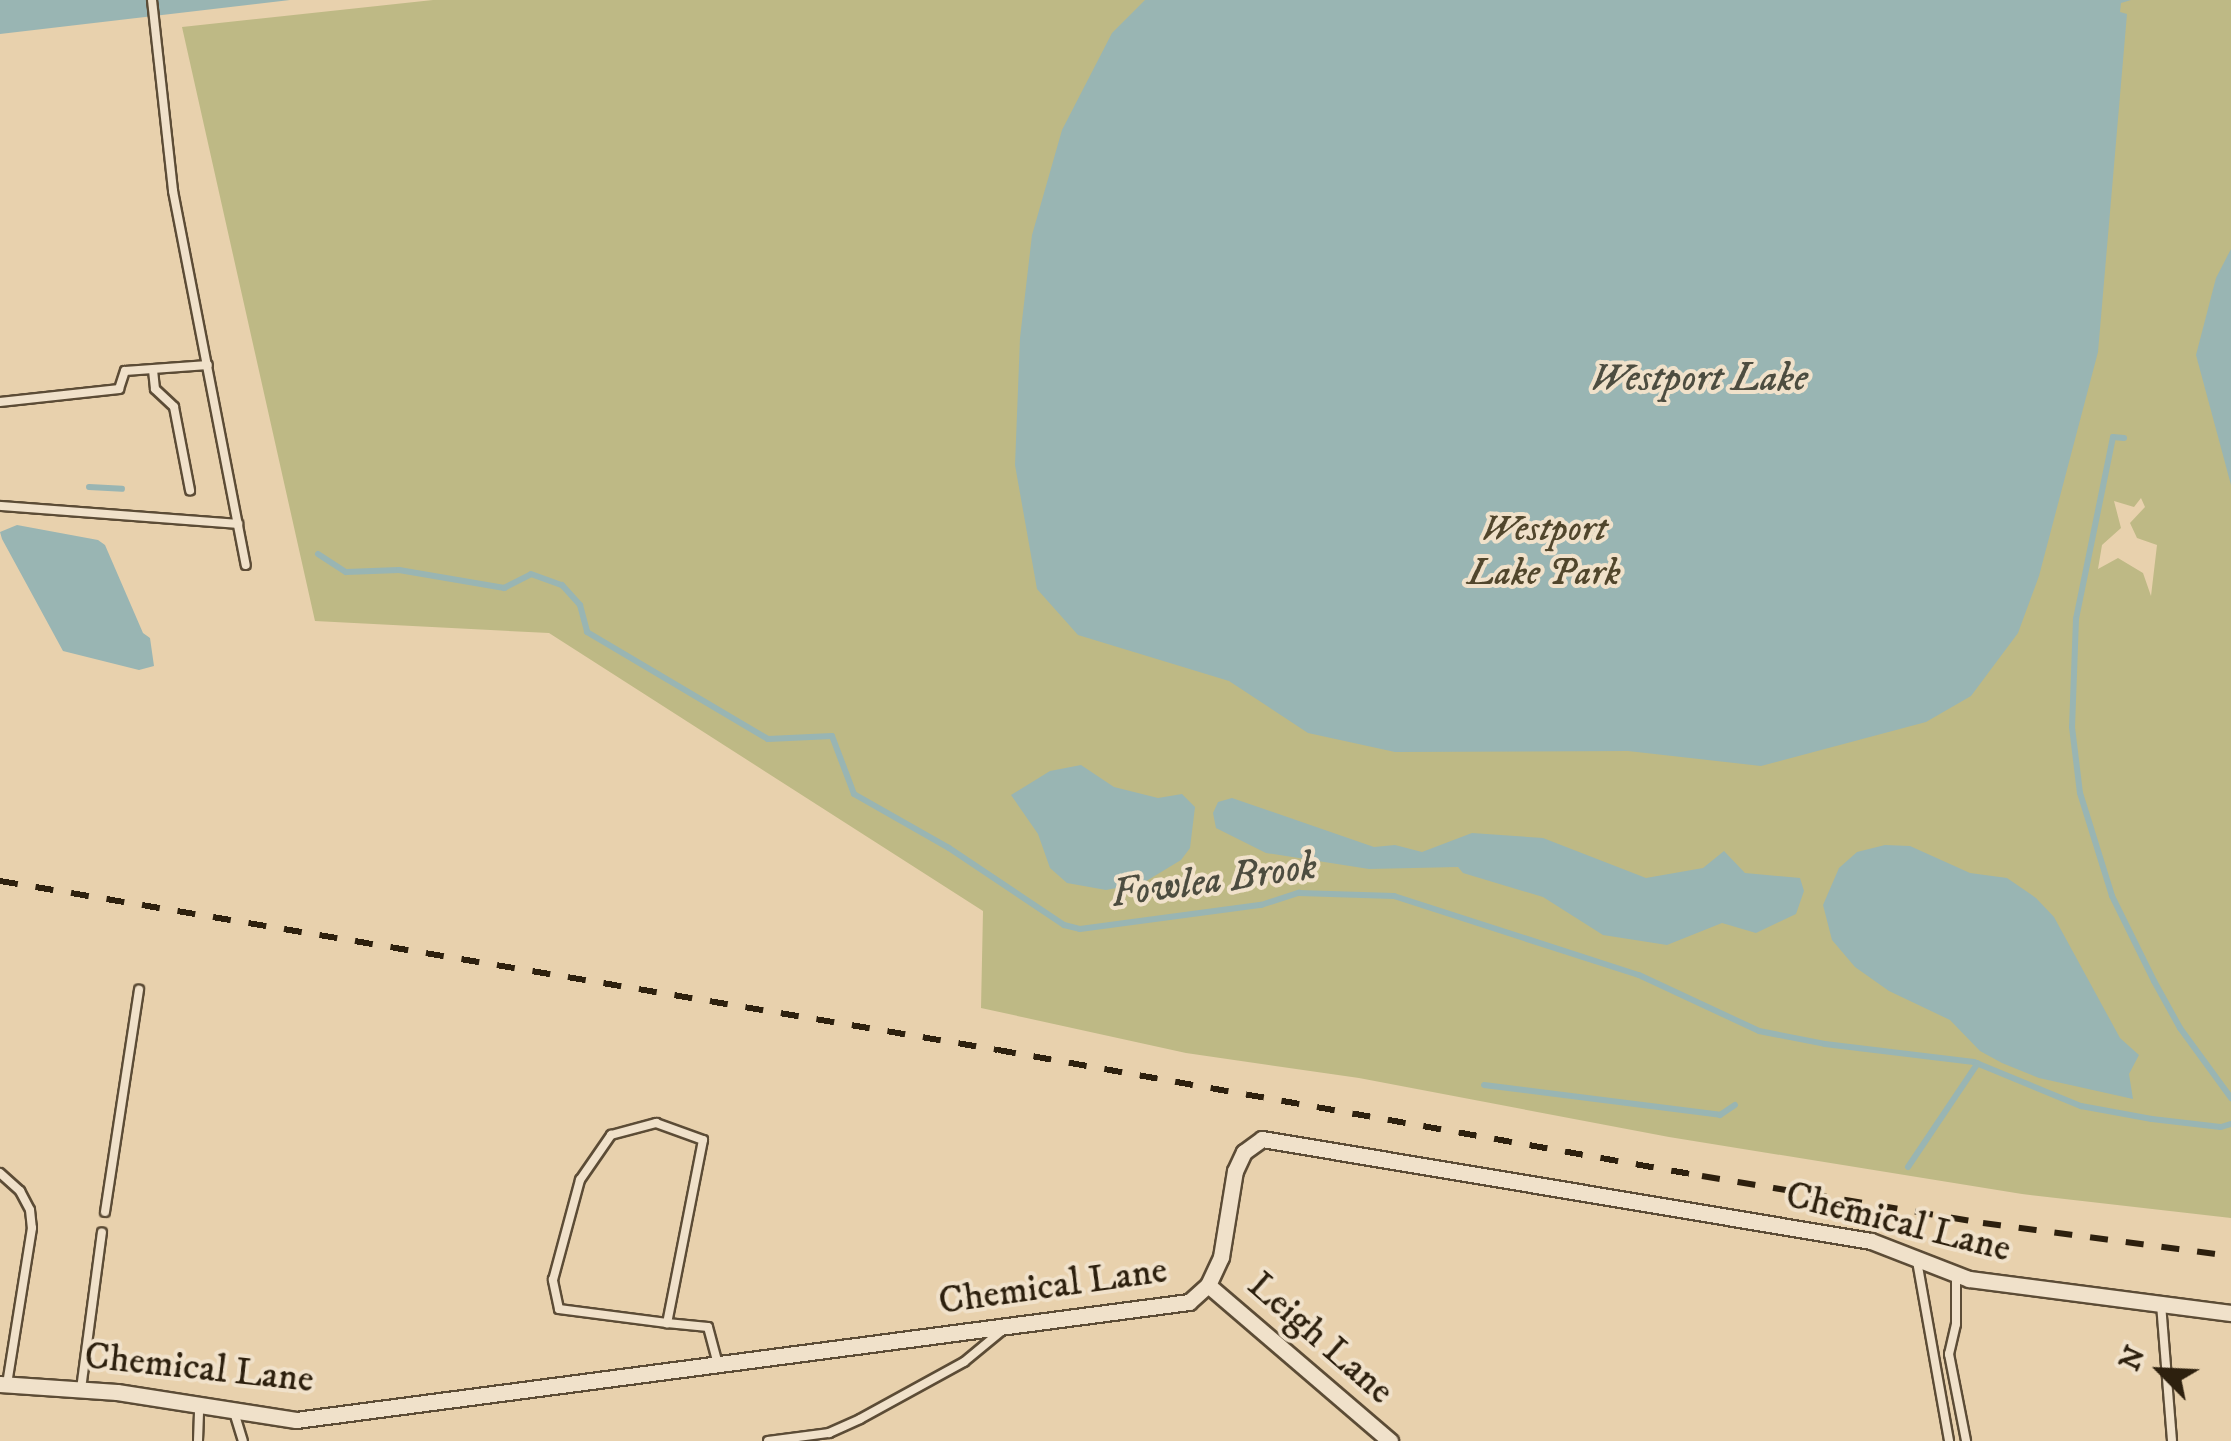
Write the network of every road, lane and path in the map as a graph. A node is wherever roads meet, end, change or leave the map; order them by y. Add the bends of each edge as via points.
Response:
1 (152, 0) edge
2 (208, 366) junction
3 (153, 370) junction
4 (0, 402) edge
5 (190, 490) dead end
6 (0, 506) edge
7 (238, 524) junction
8 (246, 565) dead end
9 (139, 990) dead end
10 (0, 1173) edge
11 (105, 1212) dead end
12 (102, 1232) dead end
13 (1917, 1261) junction
14 (1956, 1275) junction
15 (1208, 1286) junction
16 (2161, 1304) junction
17 (2231, 1314) edge
18 (667, 1323) junction
19 (1008, 1327) junction
20 (718, 1364) junction
21 (4, 1384) edge
22 (80, 1389) junction
23 (199, 1405) junction
24 (233, 1410) junction
25 (198, 1441) edge
26 (243, 1441) edge
27 (768, 1441) edge
28 (1390, 1441) edge
29 (1949, 1441) edge
30 (1966, 1441) edge
31 (2172, 1441) edge

1 - 2 lane via 174,191
2 - 3 lane
2 - 7 lane
3 - 4 lane via 125,370 120,389
3 - 5 lane via 155,389 174,407
6 - 7 lane
7 - 8 lane
9 - 11 lane
10 - 21 lane via 20,1191 32,1228
12 - 22 lane
13 - 14 street, Chemical Lane
13 - 15 street, Chemical Lane via 1871,1241 1262,1139 1244,1152 1235,1170 1221,1257
13 - 29 lane
14 - 16 street, Chemical Lane
14 - 30 lane via 1949,1354
15 - 19 street, Chemical Lane via 1189,1302
15 - 28 street, Leigh Lane
16 - 17 street, Chemical Lane
16 - 31 lane
18 - 18 lane via 704,1140 656,1123 611,1135 580,1180 553,1280 559,1309
18 - 20 lane via 708,1327
19 - 20 street, Chemical Lane
19 - 27 lane via 964,1362 860,1419 829,1433
20 - 24 street, Chemical Lane via 296,1420
21 - 22 street, Chemical Lane
22 - 23 street, Chemical Lane
23 - 24 street, Chemical Lane
23 - 25 lane
24 - 26 lane

